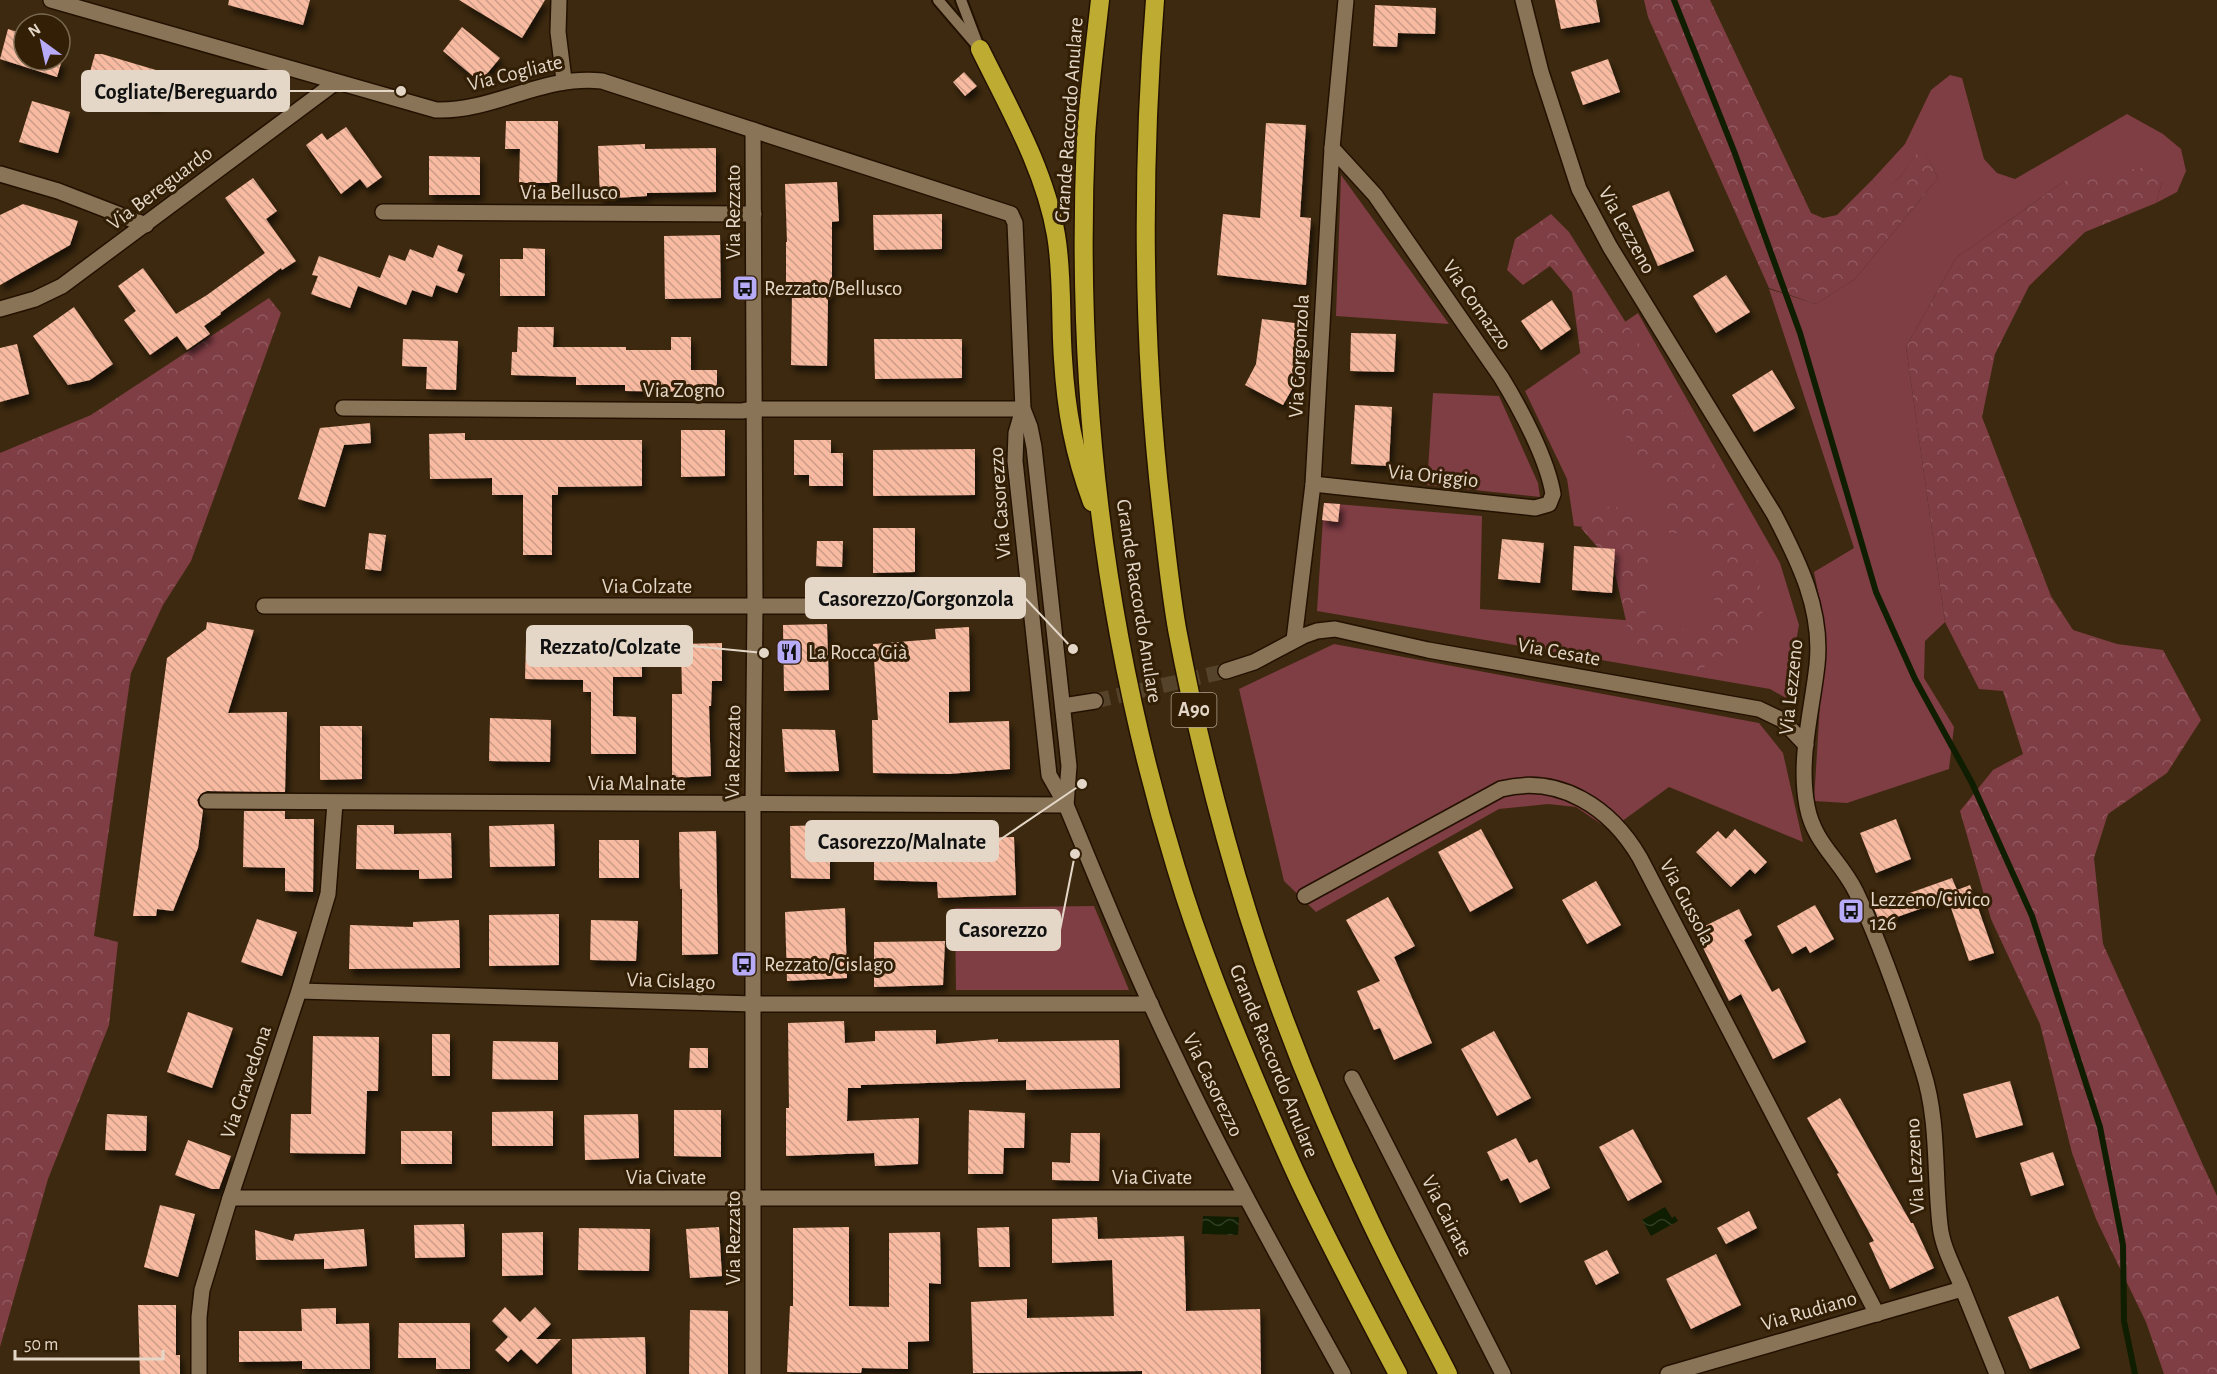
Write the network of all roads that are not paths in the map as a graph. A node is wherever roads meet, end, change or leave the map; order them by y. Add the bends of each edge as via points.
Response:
1 (51, 0) edge
2 (559, 0) edge
3 (938, 0) edge
4 (961, 0) edge
5 (1100, 0) edge
6 (1155, 0) edge
7 (1346, 0) edge
8 (1523, 0) edge
9 (980, 49) junction
10 (564, 80) junction
11 (336, 82) junction
12 (753, 130) junction
13 (1332, 148) junction
14 (0, 174) edge
15 (383, 212) dead end
16 (754, 214) junction
17 (1015, 223) joint
18 (146, 225) junction
19 (0, 309) edge
20 (343, 408) dead end
21 (754, 409) junction
22 (1023, 409) junction
23 (1313, 484) junction
24 (1549, 504) joint
25 (1101, 524) junction
26 (264, 606) dead end
27 (1030, 606) junction
28 (755, 607) junction
29 (1294, 640) junction
30 (1226, 671) tunnel mouth
31 (1095, 701) tunnel mouth
32 (1063, 706) junction
33 (1806, 745) junction
34 (207, 801) dead end
35 (335, 803) junction
36 (753, 804) junction
37 (1066, 805) junction
38 (1305, 896) dead end
39 (299, 991) junction
40 (754, 1004) junction
41 (1151, 1004) junction
42 (1352, 1078) dead end
43 (754, 1197) junction
44 (230, 1198) junction
45 (1246, 1198) junction
46 (1962, 1289) junction
47 (1877, 1314) junction
48 (199, 1374) edge
49 (753, 1374) edge
50 (1343, 1374) edge
51 (1398, 1374) edge
52 (1448, 1374) edge
53 (1503, 1374) edge
54 (1668, 1374) edge
55 (1997, 1374) edge

1 - 11 street, Via Cogliate
2 - 10 street
3 - 9 lane
4 - 9 lane
5 - 25 highway, Grande Raccordo Anulare via 1087,132 1084,223 1086,348
6 - 52 highway, Grande Raccordo Anulare / A90 via 1145,144 1144,251 1158,481 1176,626 1228,849 1294,1042 1352,1182
7 - 13 street, Via Gorgonzola
8 - 33 street, Via Lezzeno via 1541,72 1588,208 1774,514 1802,571 1815,610 1818,638
9 - 25 highway via 1051,208 1058,248 1071,436
10 - 11 street, Via Cogliate via 446,110
10 - 12 street, Via Cogliate via 615,84
11 - 18 street, Via Bereguardo
12 - 16 street, Via Rezzato
12 - 17 street, Via Cogliate via 1007,212
13 - 23 street, Via Gorgonzola
13 - 24 street, Via Comazzo via 1375,195 1513,397 1550,480 1553,494
14 - 18 street via 58,191
15 - 16 street, Via Bellusco
16 - 21 street, Via Rezzato
17 - 22 street, Via Casorezzo
18 - 19 street, Via Bereguardo via 56,290
20 - 21 street, Via Zogno
21 - 22 street, Via Zogno
21 - 28 street, Via Rezzato
22 - 27 street, Via Casorezzo via 1016,433 1016,461
22 - 32 street, Via Casorezzo via 1033,437
23 - 24 street, Via Origgio via 1535,508
23 - 29 street, Via Gorgonzola
25 - 51 highway, Grande Raccordo Anulare via 1132,704 1176,869 1245,1057 1307,1198
26 - 28 street, Via Colzate
27 - 28 street, Via Colzate
27 - 37 street, Via Casorezzo via 1046,764
28 - 36 street, Via Rezzato
29 - 30 street via 1254,662
29 - 33 street, Via Cesate via 1335,629 1428,650 1759,709 1782,720
31 - 32 street
32 - 37 street, Via Casorezzo via 1070,766
33 - 46 street, Via Lezzeno via 1805,790 1814,830 1846,874 1862,905 1923,1072 1933,1107 1940,1225
34 - 35 street, Via Malnate
35 - 36 street, Via Malnate
35 - 39 street, Via Gravedona via 328,894
36 - 37 street, Via Malnate
36 - 40 street, Via Rezzato
37 - 41 street, Via Casorezzo
38 - 47 street, Via Gussola via 1501,789 1540,786 1592,804 1622,833 1640,858
39 - 40 street, Via Cislago
39 - 44 street, Via Gravedona
40 - 41 street, Via Cislago
40 - 43 street, Via Rezzato
41 - 45 street, Via Casorezzo
42 - 53 street, Via Cairate
43 - 44 street, Via Civate
43 - 45 street, Via Civate
43 - 49 street, Via Rezzato
44 - 48 street, Via Gravedona via 201,1298
45 - 50 street, Via Casorezzo
46 - 47 street, Via Rudiano
46 - 55 street, Via Lezzeno
47 - 54 street, Via Rudiano

